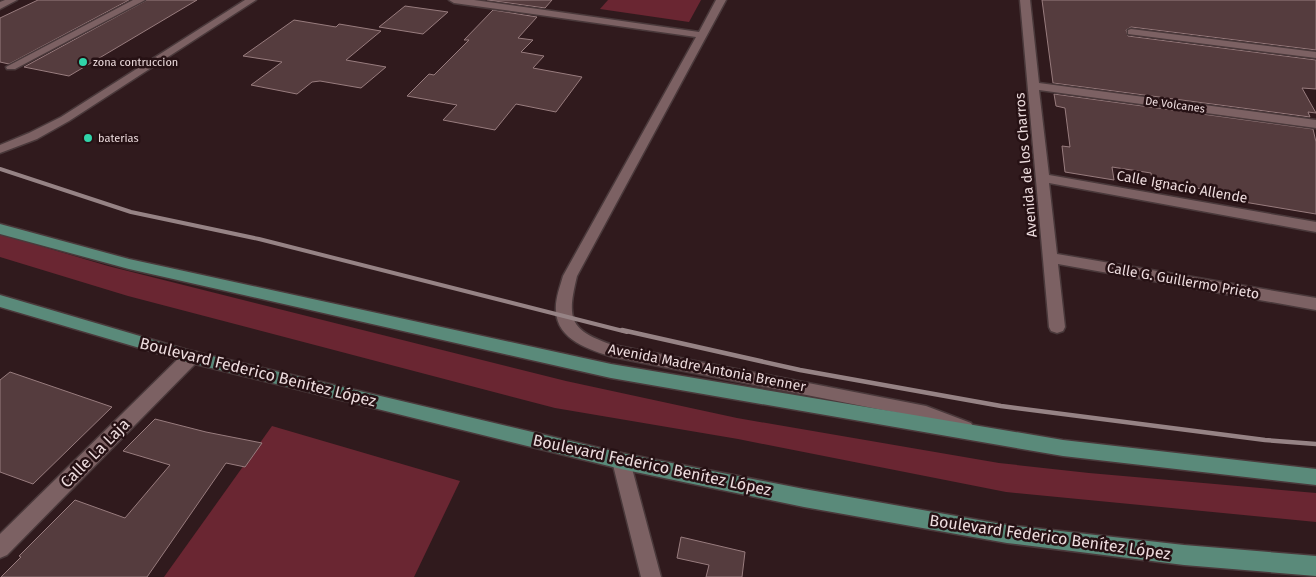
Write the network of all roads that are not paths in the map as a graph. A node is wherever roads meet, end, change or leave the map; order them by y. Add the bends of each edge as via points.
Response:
1 (12, 0) edge
2 (140, 0) edge
3 (250, 0) edge
4 (454, 0) edge
5 (721, 0) edge
6 (1025, 0) edge
7 (0, 6) edge
8 (1131, 32) dead end
9 (702, 35) junction
10 (1316, 55) edge
11 (11, 67) dead end
12 (1034, 86) junction
13 (1316, 124) edge
14 (0, 149) edge
15 (1042, 178) junction
16 (1316, 227) edge
17 (0, 229) edge
18 (1050, 258) junction
19 (1, 304) edge
20 (1316, 304) edge
21 (1057, 327) dead end
22 (191, 357) junction
23 (973, 432) junction
24 (621, 461) junction
25 (1316, 477) edge
26 (0, 548) edge
27 (1316, 566) edge
28 (651, 577) edge

1 - 7 street
2 - 11 street
3 - 14 street via 65,119
4 - 9 street
5 - 9 street, Avenida Madre Antonia Brenner
6 - 12 street, Avenida de los Charros
8 - 10 street
9 - 23 street, Avenida Madre Antonia Brenner via 570,276 563,314 570,327 592,344 613,351 898,406
12 - 13 street, De Volcanes
12 - 15 street, Avenida de los Charros
15 - 16 street, Calle Ignacio Allende
15 - 18 street, Avenida de los Charros
17 - 23 main road via 129,264 612,371
18 - 20 street, Calle G. Guillermo Prieto
18 - 21 street, Avenida de los Charros
19 - 22 main road, Boulevard Federico Benítez López
22 - 24 main road, Boulevard Federico Benítez López
22 - 26 street, Calle La Laja
23 - 25 main road via 1063,448
24 - 27 main road, Boulevard Federico Benítez López via 1008,534 1184,556
24 - 28 street

